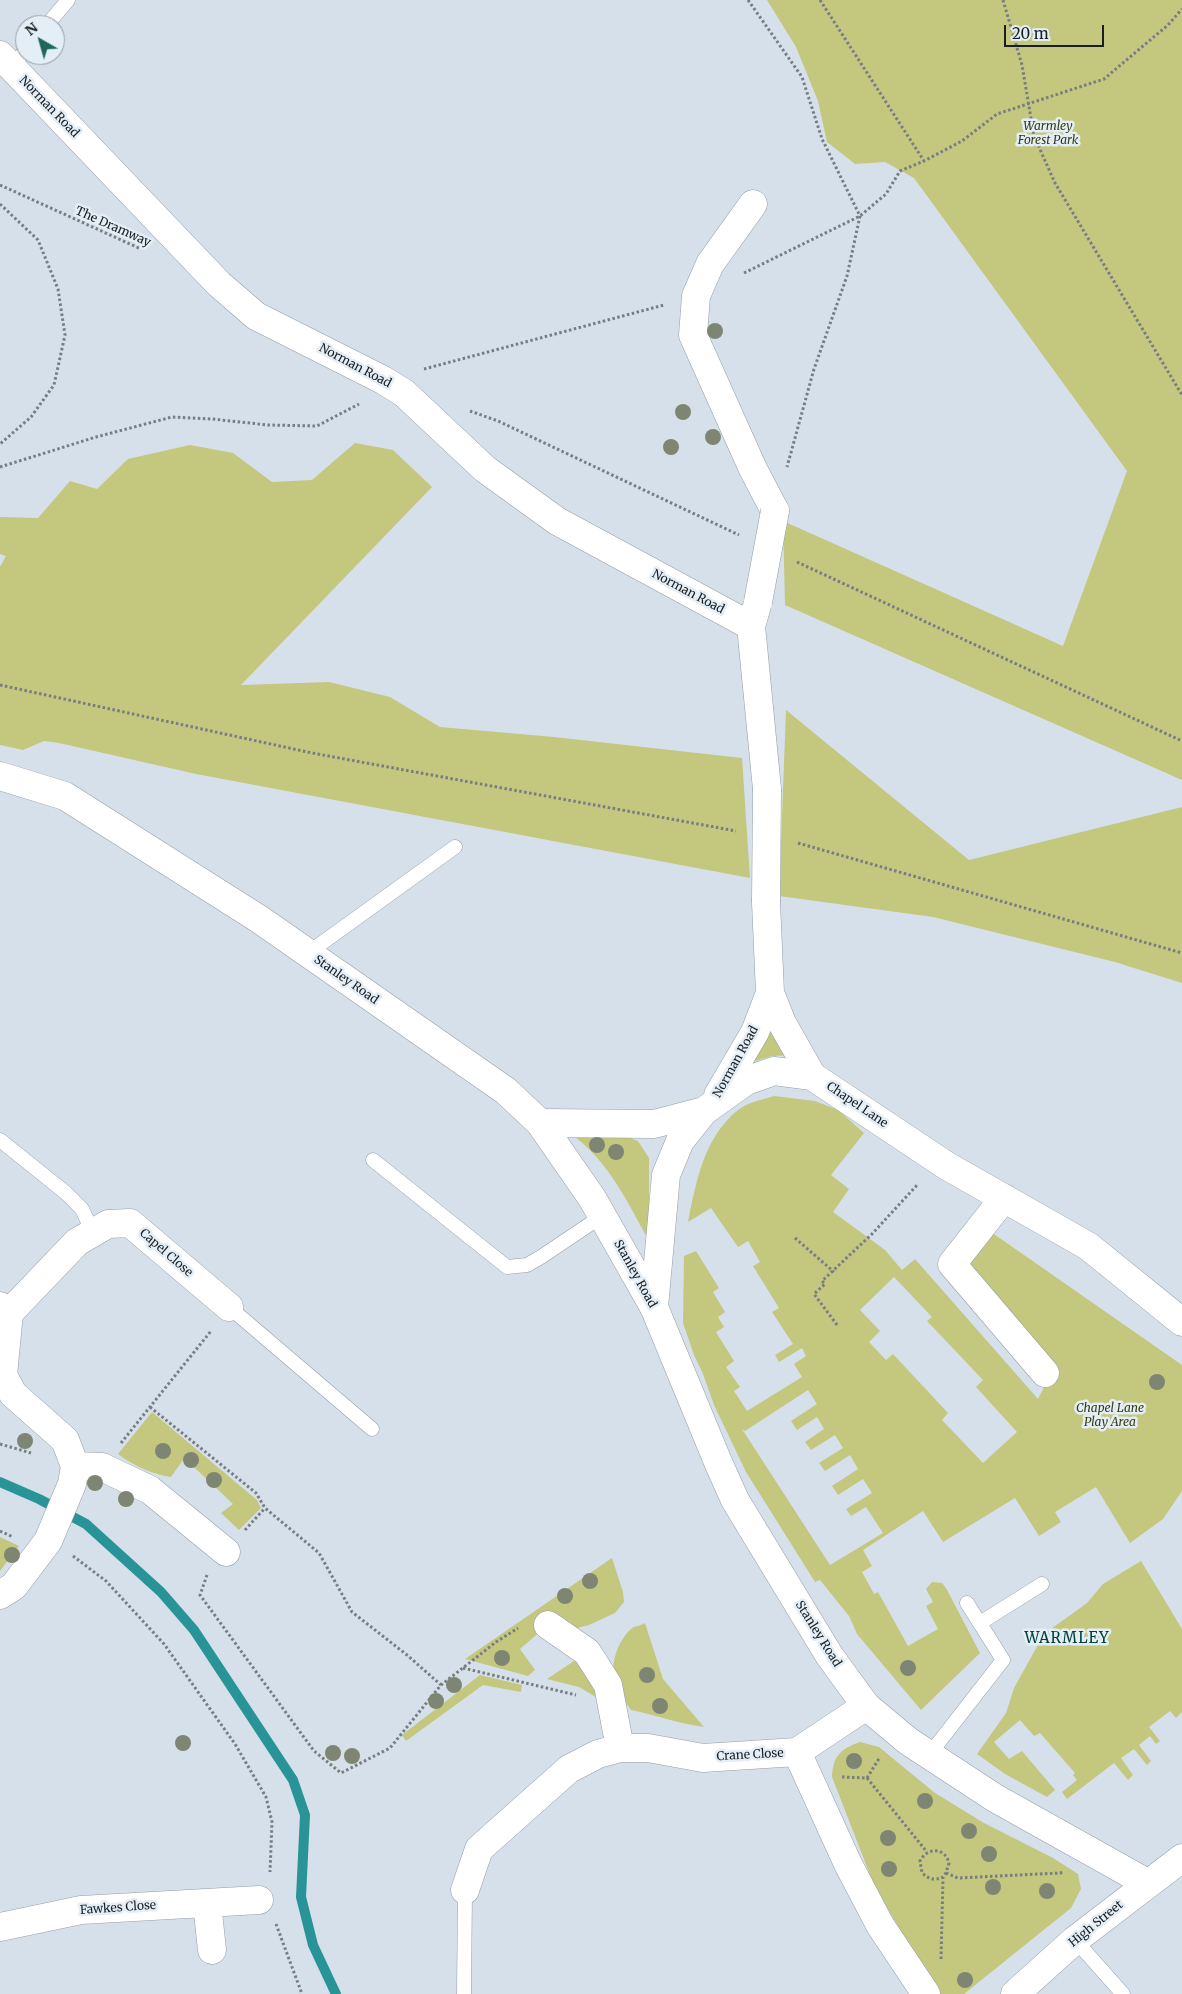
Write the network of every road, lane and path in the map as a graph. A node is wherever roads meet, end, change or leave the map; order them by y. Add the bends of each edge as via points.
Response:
1 (68, 0) edge
2 (748, 0) edge
3 (820, 0) edge
4 (1003, 0) edge
5 (1182, 9) edge
6 (55, 15) edge
7 (12, 58) edge
8 (1029, 104) junction
9 (924, 161) dead end
10 (0, 185) edge
11 (0, 204) edge
12 (753, 204) dead end
13 (149, 252) dead end
14 (382, 380) junction
15 (1182, 395) edge
16 (498, 421) dead end
17 (0, 444) edge
18 (0, 467) edge
19 (775, 511) junction
20 (745, 537) dead end
21 (788, 557) dead end
22 (755, 614) junction
23 (0, 685) edge
24 (1182, 741) edge
25 (0, 776) edge
26 (742, 832) dead end
27 (790, 840) dead end
28 (455, 847) dead end
29 (308, 953) junction
30 (1182, 953) edge
31 (770, 993) junction
32 (812, 1076) junction
33 (708, 1107) junction
34 (540, 1123) junction
35 (0, 1140) edge
36 (373, 1160) dead end
37 (939, 1161) junction
38 (1004, 1198) junction
39 (602, 1216) junction
40 (94, 1233) junction
41 (795, 1238) dead end
42 (834, 1272) junction
43 (229, 1307) junction
44 (654, 1307) junction
45 (5, 1310) edge
46 (1182, 1322) edge
47 (837, 1325) dead end
48 (1045, 1373) dead end
49 (150, 1407) junction
50 (372, 1428) dead end
51 (102, 1467) junction
52 (73, 1475) junction
53 (264, 1508) junction
54 (48, 1541) junction
55 (226, 1552) junction
56 (1042, 1584) dead end
57 (0, 1595) edge
58 (967, 1603) dead end
59 (980, 1623) junction
60 (548, 1625) joint
61 (462, 1668) junction
62 (441, 1685) junction
63 (579, 1700) dead end
64 (866, 1706) junction
65 (620, 1748) junction
66 (928, 1755) junction
67 (801, 1763) junction
68 (927, 1852) junction
69 (1092, 1852) junction
70 (1182, 1858) edge
71 (946, 1874) junction
72 (943, 1877) junction
73 (1147, 1883) junction
74 (465, 1890) joint
75 (267, 1898) junction
76 (207, 1903) junction
77 (0, 1927) edge
78 (1075, 1940) junction
79 (212, 1950) dead end
80 (941, 1960) dead end
81 (302, 1994) edge
82 (464, 1994) edge
83 (926, 1994) edge
84 (1014, 1994) edge
85 (1123, 1994) edge

1 - 6 lane
2 - 19 path via 802,77 822,139 860,216 847,276 814,369
3 - 9 path
4 - 8 path via 1022,65
5 - 8 path via 1168,25 1104,79
7 - 14 street, Norman Road via 219,284 256,316
8 - 15 path via 1034,136 1055,183
10 - 13 path, The Dramway
11 - 17 path via 38,240 58,289 65,335 54,385 31,417
12 - 19 street via 710,264 696,296 693,335
14 - 18 path via 360,404 317,426 172,417
14 - 22 street, Norman Road via 404,393 485,469 557,522
16 - 20 path
19 - 22 street, bridge
21 - 24 path
22 - 31 street, Norman Road, bridge via 767,789 766,902
23 - 26 path via 312,754
25 - 29 street, Stanley Road via 66,796
27 - 30 path
28 - 29 lane
29 - 34 street, Stanley Road via 506,1091
31 - 32 street, Norman Road via 782,1023
31 - 33 street, Norman Road via 755,1032
32 - 33 street, Chapel Lane via 774,1071 746,1081
32 - 37 street, Chapel Lane
33 - 34 street, Chapel Lane via 654,1124
33 - 44 street, Chapel Lane via 680,1141 666,1175
34 - 39 street, Stanley Road
35 - 40 lane via 66,1193 82,1209
36 - 39 lane via 508,1267 527,1265
37 - 38 street, Chapel Lane
37 - 42 path
38 - 46 street, Chapel Lane via 1088,1246
38 - 48 street via 952,1264
39 - 44 street, Stanley Road
40 - 43 street, Capel Close via 108,1224 130,1223
40 - 45 street, Capel Close via 77,1242
41 - 42 path
42 - 47 path via 814,1294
43 - 49 path
43 - 50 lane
44 - 64 street, Stanley Road via 735,1500 829,1655
45 - 52 street, Capel Close via 4,1375 13,1394 65,1440
49 - 51 path
49 - 53 path via 256,1493
51 - 52 street
51 - 55 street via 150,1490
52 - 54 street
53 - 55 path
53 - 62 path via 319,1553 352,1612
54 - 57 street via 14,1586
54 - 75 path via 106,1581 164,1644 266,1796 272,1822
55 - 62 path via 205,1578 200,1595 314,1752 341,1773 390,1748
56 - 59 lane
58 - 59 lane
59 - 66 lane via 1003,1660
60 - 61 path via 530,1621
60 - 65 street via 587,1652 608,1684
61 - 62 path
61 - 63 path via 574,1693
64 - 66 street, Stanley Road
64 - 67 street, Crane Close
65 - 67 street, Crane Close via 648,1748 703,1758
65 - 74 street, Crane Close via 569,1768 479,1849
66 - 69 street, Stanley Road via 995,1798
67 - 68 path via 867,1778
67 - 83 street via 880,1925
68 - 71 path via 944,1853 949,1863
68 - 72 path via 920,1861 922,1873 937,1880
69 - 71 path via 1060,1874 958,1878
69 - 73 street, Stanley Road
70 - 73 street, High Street
71 - 72 path
72 - 80 path
73 - 78 street, High Street
74 - 82 lane
75 - 76 street, Fawkes Close
75 - 81 path
76 - 77 street, Fawkes Close via 81,1910
76 - 79 street
78 - 84 street, High Street
78 - 85 lane

